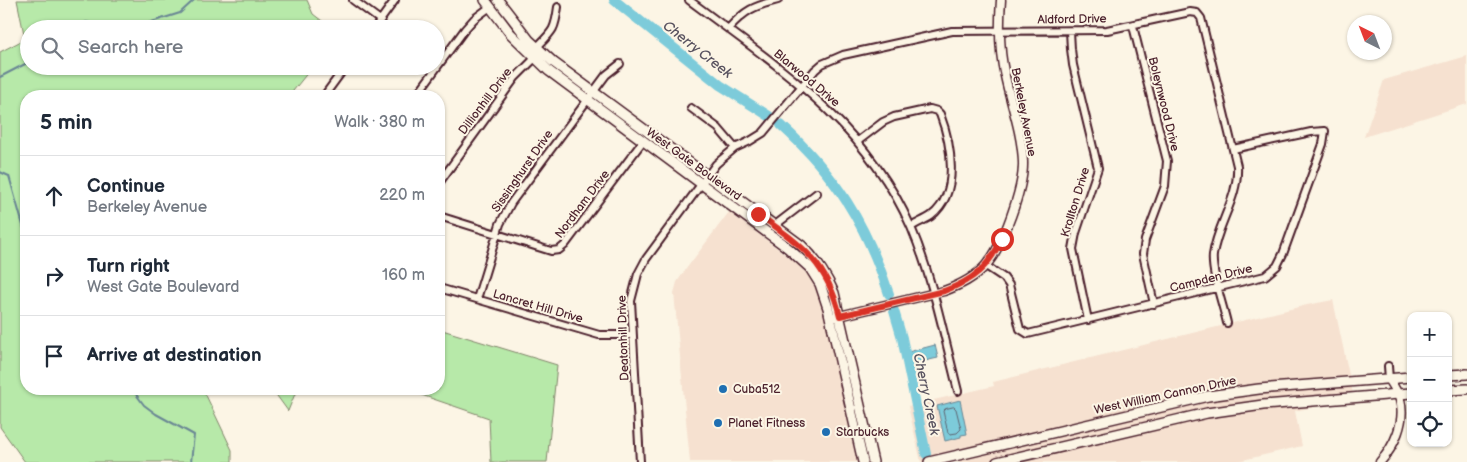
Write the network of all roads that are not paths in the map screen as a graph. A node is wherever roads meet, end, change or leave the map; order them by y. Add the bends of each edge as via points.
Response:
1 (353, 0) edge
2 (395, 0) edge
3 (498, 0) edge
4 (689, 0) edge
5 (778, 0) edge
6 (1001, 0) edge
7 (488, 3) edge
8 (558, 7) dead end
9 (380, 20) joint
10 (1133, 26) junction
11 (728, 29) junction
12 (999, 31) junction
13 (1070, 32) junction
14 (537, 47) junction
15 (445, 56) edge
16 (534, 59) junction
17 (620, 64) dead end
18 (339, 75) edge
19 (431, 75) edge
20 (802, 86) junction
21 (328, 90) edge
22 (420, 90) edge
23 (592, 92) junction
24 (586, 100) junction
25 (691, 108) dead end
26 (642, 141) junction
27 (858, 142) junction
28 (735, 148) junction
29 (1233, 149) junction
30 (445, 175) edge
31 (706, 176) junction
32 (700, 184) junction
33 (817, 193) dead end
34 (445, 218) edge
35 (774, 226) junction
36 (910, 227) junction
37 (497, 234) junction
38 (986, 266) junction
39 (1219, 288) junction
40 (445, 290) edge
41 (933, 293) junction
42 (478, 299) junction
43 (1154, 304) junction
44 (840, 316) junction
45 (831, 318) junction
46 (1088, 320) junction
47 (1227, 323) dead end
48 (632, 335) junction
49 (1388, 366) dead end
50 (1467, 374) edge
51 (1452, 375) edge
52 (1407, 377) edge
53 (854, 378) junction
54 (1389, 379) junction
55 (844, 381) junction
56 (1467, 389) edge
57 (1452, 390) edge
58 (958, 391) dead end
59 (1398, 394) junction
60 (1407, 394) edge
61 (1130, 414) junction
62 (1133, 430) junction
63 (640, 462) edge
64 (863, 462) edge
65 (873, 462) edge
66 (929, 462) edge
67 (997, 462) edge
68 (1380, 462) edge

1 - 9 street
2 - 9 street
3 - 14 main road, West Gate Boulevard
4 - 11 street, Blarwood Drive
5 - 11 street via 749,9
6 - 12 street, Berkeley Avenue
7 - 15 street
7 - 16 main road, West Gate Boulevard
8 - 14 street via 556,26
10 - 13 street, Aldford Drive
10 - 29 street, Aldford Drive via 1190,12 1199,15
10 - 43 street, Boleynwood Drive via 1167,161 1165,186 1143,254
11 - 20 street, Blarwood Drive
12 - 13 street, Aldford Drive
12 - 20 street, Aldford Drive via 952,31 843,55 822,64
12 - 38 street, Berkeley Avenue via 1003,69 1023,164 1017,198 998,247
13 - 46 street, Krollton Drive via 1074,64 1098,162 1073,249
14 - 23 main road, West Gate Boulevard
16 - 24 main road, West Gate Boulevard
16 - 30 street, Dillionhill Drive via 515,78
17 - 23 street, Sissinghurst Drive
18 - 21 street
19 - 22 street
20 - 27 street, Blarwood Drive
20 - 28 street, Aldford Drive via 763,133
23 - 24 street, Sissinghurst Drive
23 - 31 main road, West Gate Boulevard
24 - 26 main road, West Gate Boulevard
24 - 37 street, Sissinghurst Drive via 511,203
25 - 28 street via 718,128
26 - 32 main road, West Gate Boulevard
26 - 37 street, Nordham Drive via 562,248 551,250
27 - 36 street, Blarwood Drive via 889,186
27 - 36 street via 882,122 894,117 930,108 940,114 949,148 951,178 936,211
28 - 31 street, Aldford Drive via 721,158
29 - 39 street, Aldford Drive via 1238,180 1213,252
29 - 39 street, Campden Drive via 1325,131 1277,266 1265,276
31 - 32 street, Deatonhill Drive
31 - 35 main road, West Gate Boulevard
32 - 45 main road, West Gate Boulevard via 810,268 820,284
32 - 48 street, Deatonhill Drive via 638,274 631,302
33 - 35 street
34 - 37 street
35 - 44 main road, West Gate Boulevard via 801,246 819,265 834,294
36 - 41 street, Blarwood Drive
37 - 42 street, Sissinghurst Drive
38 - 41 street, Berkeley Avenue via 963,283
38 - 46 street, Campden Drive via 1010,285 1020,329 1026,333
39 - 43 street, Campden Drive
39 - 47 street, Aldford Drive
40 - 42 street, Lancret Hill Drive
41 - 44 street, Berkeley Avenue
41 - 58 street, Blarwood Drive
42 - 48 street, Lancret Hill Drive via 599,335
43 - 46 street, Campden Drive
44 - 45 street, Berkeley Avenue
44 - 53 main road, West Gate Boulevard
45 - 55 main road, West Gate Boulevard
48 - 63 street, Deatonhill Drive
49 - 54 street
50 - 51 main road
52 - 54 main road, West William Cannon Drive
53 - 55 main road
53 - 65 main road, West Gate Boulevard
54 - 59 street
54 - 61 main road, West William Cannon Drive via 1208,396
55 - 64 main road, West Gate Boulevard
56 - 57 main road
59 - 60 main road, West William Cannon Drive
59 - 62 main road, West William Cannon Drive via 1235,408
59 - 68 street via 1401,408 1398,432
61 - 62 main road
61 - 66 main road, West William Cannon Drive
62 - 67 main road, West William Cannon Drive

